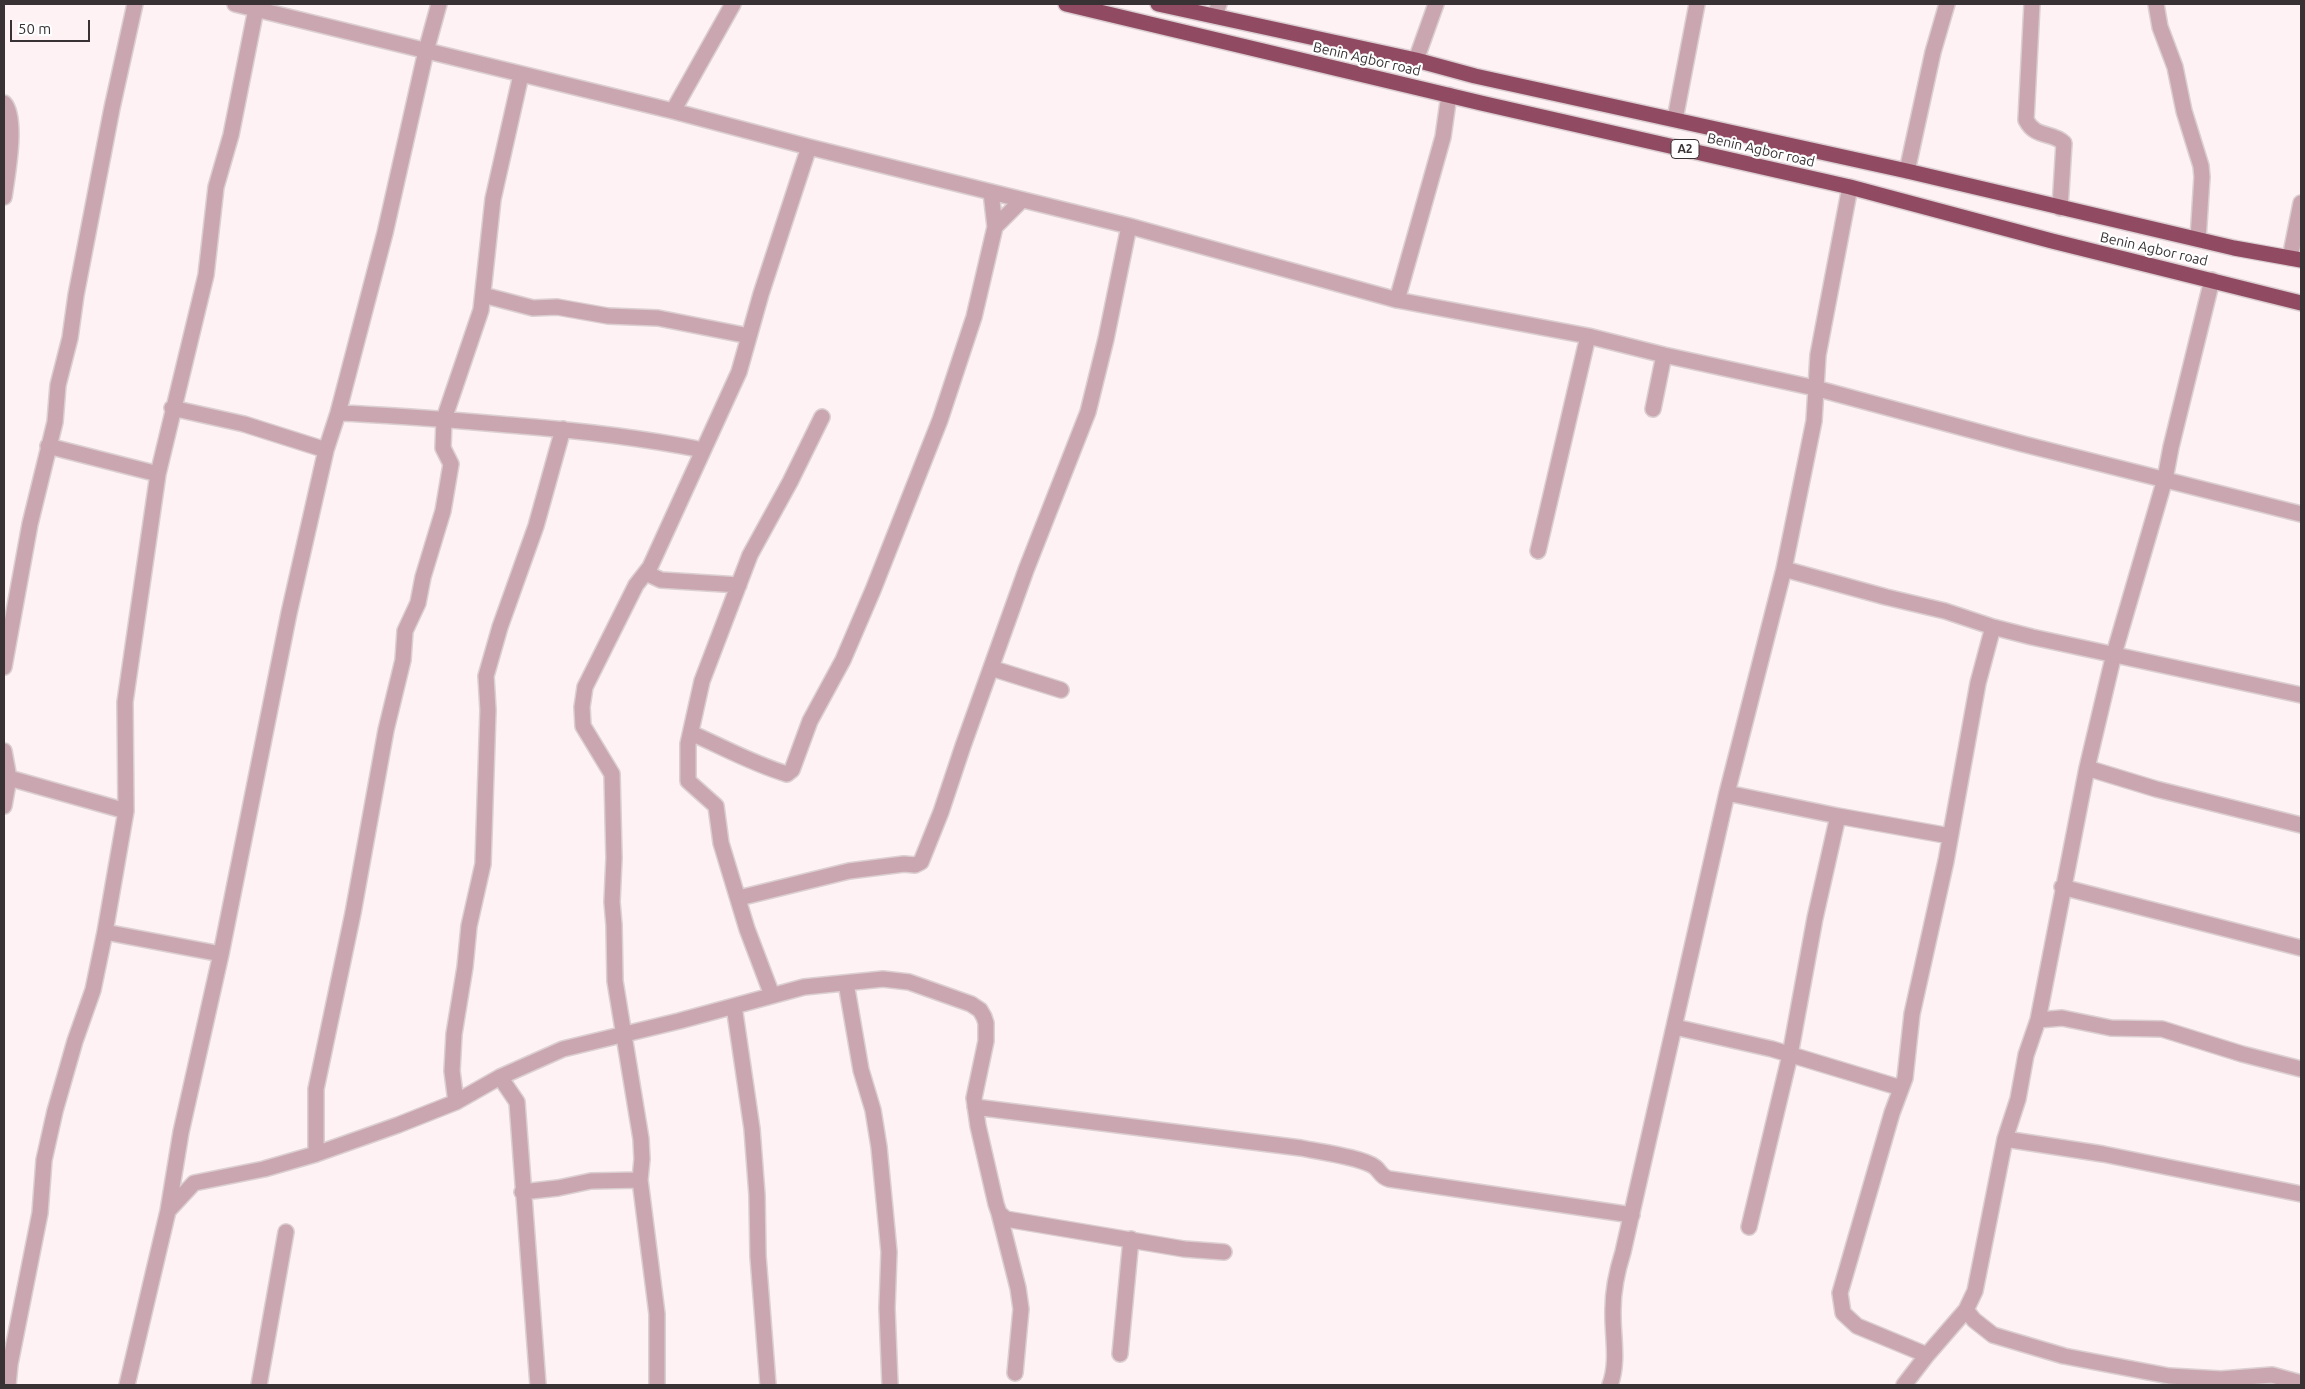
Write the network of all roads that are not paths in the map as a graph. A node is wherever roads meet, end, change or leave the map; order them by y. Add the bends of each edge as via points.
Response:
1 (135, 4) edge
2 (235, 4) edge
3 (439, 4) edge
4 (733, 4) edge
5 (1066, 4) edge
6 (1158, 4) edge
7 (1436, 4) edge
8 (1697, 4) edge
9 (1947, 4) edge
10 (2032, 4) edge
11 (2156, 4) edge
12 (256, 9) junction
13 (1217, 10) edge
14 (426, 51) junction
15 (1416, 60) junction
16 (521, 75) junction
17 (1449, 95) junction
18 (4, 103) edge
19 (673, 111) junction
20 (1675, 120) junction
21 (809, 147) junction
22 (1908, 171) junction
23 (1850, 187) junction
24 (991, 192) junction
25 (4, 197) edge
26 (1022, 200) junction
27 (2301, 203) edge
28 (2060, 208) junction
29 (1129, 226) junction
30 (995, 227) junction
31 (2198, 239) junction
32 (2296, 259) edge
33 (2212, 280) junction
34 (482, 295) junction
35 (1397, 300) junction
36 (2301, 303) edge
37 (749, 336) junction
38 (1588, 336) junction
39 (1664, 355) junction
40 (1814, 388) junction
41 (172, 408) junction
42 (1653, 409) dead end
43 (338, 413) junction
44 (822, 416) dead end
45 (444, 419) junction
46 (563, 430) junction
47 (48, 446) junction
48 (326, 450) junction
49 (703, 450) junction
50 (158, 474) junction
51 (2165, 479) junction
52 (2301, 514) edge
53 (1538, 551) dead end
54 (1784, 569) junction
55 (646, 573) junction
56 (739, 585) junction
57 (1993, 627) junction
58 (2114, 654) junction
59 (4, 667) edge
60 (991, 668) junction
61 (1061, 690) dead end
62 (2301, 695) edge
63 (691, 732) junction
64 (4, 751) edge
65 (2086, 768) junction
66 (8, 778) junction
67 (1727, 793) junction
68 (4, 806) edge
69 (126, 811) junction
70 (1838, 816) junction
71 (2301, 825) edge
72 (1950, 836) junction
73 (2062, 887) junction
74 (739, 898) junction
75 (105, 932) junction
76 (2301, 948) edge
77 (221, 954) junction
78 (846, 983) junction
79 (772, 995) junction
80 (734, 1006) junction
81 (2038, 1020) junction
82 (1675, 1027) junction
83 (625, 1034) junction
84 (1790, 1055) junction
85 (2301, 1069) edge
86 (500, 1077) junction
87 (1901, 1088) junction
88 (456, 1102) junction
89 (975, 1107) junction
90 (2005, 1139) junction
91 (316, 1154) junction
92 (174, 1171) junction
93 (640, 1180) junction
94 (194, 1183) junction
95 (522, 1192) junction
96 (2301, 1194) edge
97 (168, 1211) junction
98 (999, 1212) junction
99 (1632, 1215) junction
100 (1749, 1227) dead end
101 (286, 1232) dead end
102 (1131, 1239) junction
103 (1224, 1252) dead end
104 (1966, 1310) junction
105 (1120, 1354) dead end
106 (1927, 1354) junction
107 (1015, 1374) dead end
108 (2301, 1383) edge
109 (8, 1385) edge
110 (127, 1385) edge
111 (259, 1385) edge
112 (538, 1385) edge
113 (657, 1385) edge
114 (768, 1385) edge
115 (890, 1385) edge
116 (1610, 1385) edge
117 (1904, 1385) edge

1 - 47 street
2 - 12 street
3 - 14 street
4 - 19 street
5 - 17 highway, Benin Agbor road / A2
6 - 13 highway, Benin Agbor road / A2
7 - 15 street
8 - 20 street
9 - 22 street via 1933,52
10 - 28 street via 2026,120 2036,132 2064,143
11 - 31 street via 2201,166
12 - 14 street
12 - 41 street via 216,187 206,275
13 - 15 highway, Benin Agbor road / A2
14 - 16 street
14 - 43 street via 385,233
15 - 20 highway, Benin Agbor road / A2
16 - 19 street
16 - 34 street via 493,199
17 - 23 highway, Benin Agbor road / A2
17 - 35 street via 1443,137
18 - 25 street via 10,116
19 - 21 street
20 - 22 highway, Benin Agbor road / A2
21 - 24 street
21 - 37 street
22 - 28 highway, Benin Agbor road / A2
23 - 33 highway, Benin Agbor road / A2
23 - 40 street
24 - 26 street
24 - 30 street
26 - 29 street
26 - 30 street
27 - 32 street
28 - 31 highway, Benin Agbor road / A2
29 - 35 street
29 - 60 street via 1088,412
30 - 63 street via 974,317 940,420 873,590 843,660 810,721 792,770 787,774 747,761 732,750
31 - 32 highway, Benin Agbor road / A2
33 - 36 highway, Benin Agbor road / A2
33 - 51 street
34 - 37 street via 533,308 557,307 608,316 658,318
34 - 45 street via 481,310
35 - 38 street
37 - 49 street via 739,372
38 - 39 street
38 - 53 street
39 - 40 street
39 - 42 street
40 - 51 street
40 - 54 street via 1814,421
41 - 48 street via 244,424
41 - 50 street
43 - 45 street
43 - 48 street
44 - 56 street via 750,555
45 - 46 street
45 - 91 street via 443,448 451,464 449,478 418,603 405,631 403,660 376,776 353,913 316,1089
46 - 49 street
46 - 88 street via 536,526 486,676 488,710 483,864 469,926 454,1034 452,1071
47 - 50 street
47 - 59 street
48 - 77 street via 289,613
49 - 55 street
50 - 69 street via 124,702
51 - 52 street
51 - 58 street
54 - 57 street via 1945,611
54 - 67 street
55 - 56 street via 661,580
55 - 83 street via 636,586 585,687 582,707 583,726 612,774 615,981
56 - 63 street via 702,681
57 - 58 street
57 - 72 street via 1978,684
58 - 62 street
58 - 65 street
60 - 61 street
60 - 74 street via 942,812 921,862 850,871
63 - 74 street via 688,782 716,806 720,843
64 - 66 street
65 - 71 street
65 - 73 street via 2070,864
66 - 68 street
66 - 69 street
67 - 70 street
67 - 82 street
69 - 75 street
70 - 72 street
70 - 84 street via 1814,918
72 - 87 street via 1912,1014
73 - 76 street
73 - 81 street
74 - 79 street
75 - 77 street
75 - 109 street via 93,990 75,1041 44,1160 40,1213
77 - 92 street
78 - 79 street via 804,987
78 - 89 street via 883,979 909,982 959,999 980,1010 986,1023 986,1041 976,1084
78 - 115 street via 879,1147 889,1252 886,1308
79 - 80 street
80 - 83 street
80 - 114 street via 752,1129
81 - 85 street via 2062,1018 2111,1028 2162,1030
81 - 90 street
82 - 84 street
82 - 99 street
83 - 86 street via 563,1049
83 - 93 street via 642,1149
84 - 87 street
84 - 100 street
86 - 88 street
86 - 95 street via 517,1102
87 - 106 street via 1840,1293 1840,1304 1843,1312 1857,1326
88 - 91 street
89 - 98 street
89 - 99 street via 1301,1148 1375,1167 1382,1177 1389,1179
90 - 96 street via 2103,1154
90 - 104 street via 1979,1276
91 - 94 street via 264,1169
92 - 94 street
92 - 97 street
93 - 95 street via 591,1181
93 - 113 street via 657,1314
94 - 97 street
95 - 112 street
97 - 110 street
98 - 102 street via 1014,1222
98 - 107 street via 1021,1309
99 - 116 street via 1615,1277 1612,1308 1614,1364
101 - 111 street
102 - 103 street via 1184,1249
102 - 105 street
104 - 106 street
104 - 108 street via 1993,1335 2064,1356 2169,1376 2221,1379 2272,1375
106 - 117 street

